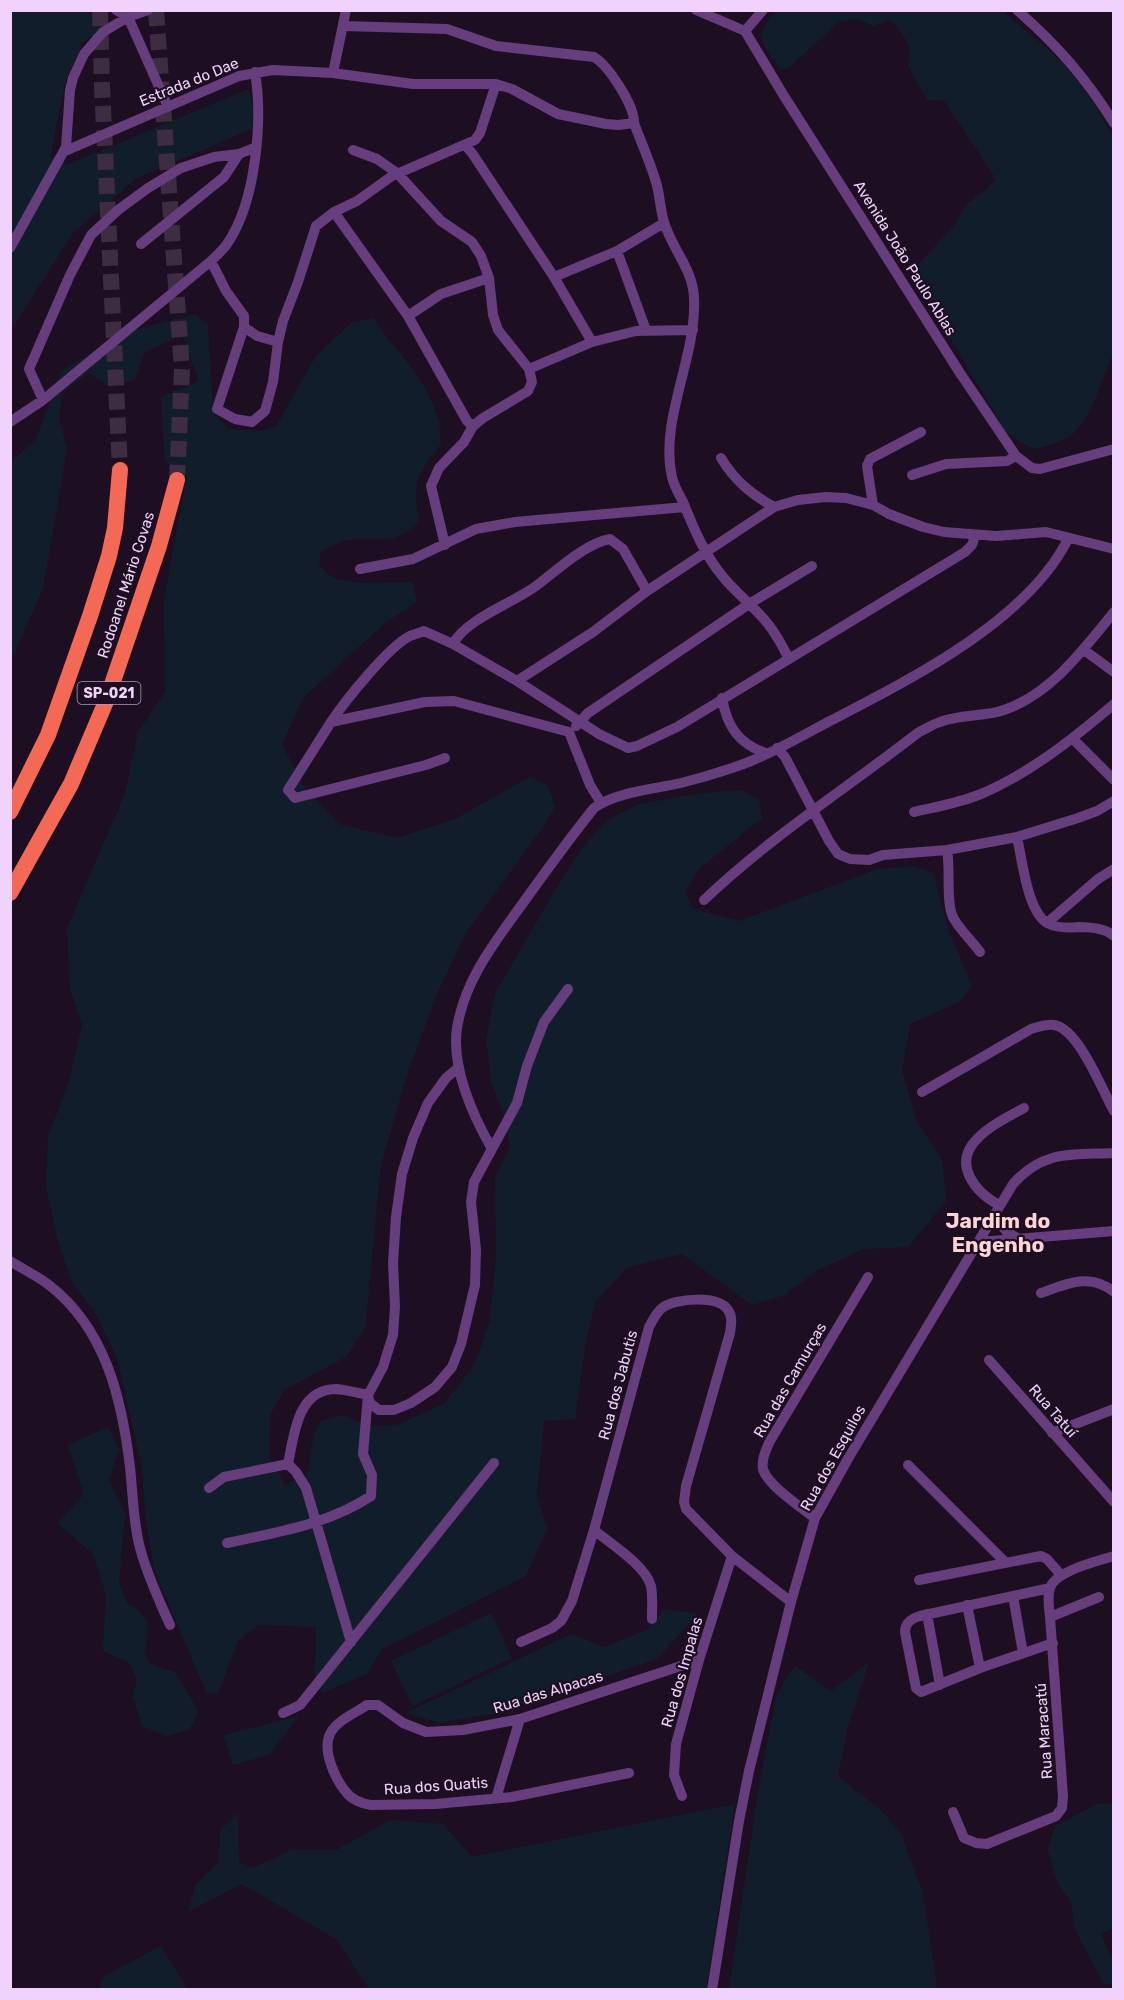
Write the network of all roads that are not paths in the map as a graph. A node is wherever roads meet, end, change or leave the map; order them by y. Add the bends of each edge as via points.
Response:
1 (116, 10) edge
2 (148, 10) edge
3 (346, 10) edge
4 (696, 10) edge
5 (763, 10) edge
6 (1017, 10) edge
7 (128, 17) junction
8 (343, 26) junction
9 (745, 31) junction
10 (255, 72) junction
11 (333, 73) junction
12 (496, 84) junction
13 (168, 107) junction
14 (634, 123) junction
15 (1113, 123) edge
16 (465, 145) junction
17 (256, 147) junction
18 (353, 150) dead end
19 (63, 152) junction
20 (239, 154) junction
21 (397, 173) junction
22 (334, 212) junction
23 (664, 223) junction
24 (141, 244) dead end
25 (10, 248) edge
26 (617, 251) junction
27 (212, 261) junction
28 (554, 277) junction
29 (489, 278) junction
30 (408, 316) junction
31 (244, 327) junction
32 (646, 330) junction
33 (693, 330) junction
34 (278, 342) junction
35 (592, 342) junction
36 (528, 369) junction
37 (43, 400) junction
38 (10, 422) edge
39 (473, 426) junction
40 (921, 432) dead end
41 (1113, 449) edge
42 (1016, 456) junction
43 (721, 458) dead end
44 (120, 470) tunnel mouth
45 (912, 475) dead end
46 (177, 480) tunnel mouth
47 (873, 505) junction
48 (684, 507) junction
49 (774, 507) junction
50 (975, 536) junction
51 (1068, 539) junction
52 (444, 545) junction
53 (1113, 549) edge
54 (706, 553) junction
55 (812, 566) dead end
56 (360, 569) dead end
57 (647, 591) junction
58 (749, 604) junction
59 (1113, 612) edge
60 (453, 644) junction
61 (1084, 650) junction
62 (789, 659) junction
63 (1113, 672) edge
64 (517, 681) junction
65 (722, 698) junction
66 (1113, 704) edge
67 (332, 722) junction
68 (580, 722) junction
69 (569, 732) junction
70 (1073, 739) junction
71 (777, 748) junction
72 (766, 753) junction
73 (445, 758) dead end
74 (1113, 780) edge
75 (1113, 801) edge
76 (601, 803) junction
77 (812, 811) junction
78 (10, 812) edge
79 (914, 812) dead end
80 (1017, 837) junction
81 (947, 850) junction
82 (1113, 869) edge
83 (10, 894) edge
84 (704, 900) dead end
85 (1047, 923) junction
86 (1113, 936) edge
87 (980, 952) dead end
88 (568, 989) dead end
89 (459, 1067) junction
90 (922, 1092) dead end
91 (1024, 1108) dead end
92 (1113, 1111) edge
93 (492, 1149) junction
94 (1113, 1153) edge
95 (999, 1205) junction
96 (994, 1216) junction
97 (1113, 1231) edge
98 (1017, 1238) junction
99 (979, 1242) junction
100 (10, 1261) edge
101 (868, 1277) dead end
102 (1113, 1292) edge
103 (1041, 1293) dead end
104 (988, 1360) dead end
105 (368, 1395) junction
106 (1113, 1409) edge
107 (1052, 1433) junction
108 (494, 1463) dead end
109 (288, 1464) junction
110 (908, 1465) dead end
111 (209, 1488) dead end
112 (1113, 1502) edge
113 (815, 1518) junction
114 (316, 1523) junction
115 (594, 1530) junction
116 (226, 1543) dead end
117 (732, 1556) junction
118 (1113, 1556) edge
119 (1005, 1562) junction
120 (1060, 1575) junction
121 (919, 1580) dead end
122 (1050, 1588) junction
123 (1013, 1596) junction
124 (1099, 1597) dead end
125 (791, 1602) junction
126 (967, 1605) junction
127 (927, 1614) junction
128 (1050, 1617) junction
129 (652, 1619) dead end
130 (170, 1625) dead end
131 (351, 1642) junction
132 (521, 1642) dead end
133 (1053, 1643) junction
134 (1023, 1653) junction
135 (699, 1660) junction
136 (980, 1668) junction
137 (940, 1685) junction
138 (283, 1713) dead end
139 (520, 1719) junction
140 (342, 1721) joint
141 (629, 1773) dead end
142 (682, 1796) dead end
143 (496, 1798) junction
144 (952, 1812) dead end
145 (712, 1989) edge

1 - 7 street
2 - 7 street
3 - 8 street
4 - 9 street
5 - 9 street
6 - 15 street via 1067,57
7 - 13 street
7 - 19 street via 103,32 78,66 70,90 68,142
8 - 11 street
8 - 14 street via 447,29 496,46 594,57 604,64 629,103
9 - 42 street, Avenida João Paulo Ablas
10 - 11 street, Estrada do Dae
10 - 13 street, Estrada do Dae
10 - 17 street via 259,115
11 - 12 street, Estrada do Dae via 413,84
12 - 14 street via 558,114 606,124
12 - 16 street via 480,134
13 - 19 street, Estrada do Dae
14 - 23 street via 656,183
16 - 21 street
16 - 28 street
17 - 20 street
17 - 27 street via 241,219 227,245
18 - 21 street via 377,159
19 - 25 street
20 - 24 street via 224,177
20 - 37 street via 181,168 118,210 91,235 29,369
21 - 22 street
21 - 29 street via 441,221 472,242
22 - 30 street
22 - 34 street via 316,226
23 - 26 street
23 - 33 street via 692,283
26 - 28 street
26 - 32 street
27 - 31 street via 244,316
27 - 37 street
28 - 35 street
29 - 30 street via 441,294
29 - 36 street via 498,330
30 - 39 street
31 - 34 street
31 - 34 street via 217,409 235,419 252,422 265,411
32 - 33 street
32 - 35 street
33 - 48 street via 678,389 669,451 672,479
35 - 36 street
36 - 39 street via 532,382 528,391
37 - 38 street
39 - 52 street via 464,442 439,468 431,486
40 - 47 street via 870,459 867,466
41 - 42 street, Avenida João Paulo Ablas via 1040,470
42 - 45 street via 946,464
43 - 49 street via 744,487
44 - 78 highway, Rodoanel Mário Covas / SP-021 via 115,528 90,616 48,735
46 - 83 highway, Rodoanel Mário Covas / SP-021 via 107,699 71,784
47 - 49 street via 826,497
47 - 50 street via 923,527
48 - 52 street via 516,522 476,529
48 - 54 street
49 - 54 street
50 - 51 street via 1046,532
50 - 62 street via 965,552
51 - 53 street
51 - 71 street via 1059,558 1035,586 981,633 885,692
52 - 56 street via 412,560
54 - 57 street
54 - 58 street
55 - 58 street
57 - 60 street via 623,549 610,539 600,541 469,627
57 - 64 street
58 - 62 street via 777,636
58 - 68 street
59 - 61 street
60 - 64 street
60 - 67 street via 424,632 410,636 375,668
61 - 63 street
61 - 77 street via 1030,698 1003,711 940,721 919,732
62 - 65 street
64 - 68 street
65 - 68 street via 677,727 628,748
65 - 72 street via 725,716 739,738 750,748
66 - 70 street
67 - 69 street via 425,702 454,701
67 - 73 street via 288,790 296,798
68 - 69 street
69 - 76 street
70 - 74 street
70 - 79 street via 981,794
71 - 72 street
71 - 77 street
72 - 76 street via 722,771
75 - 80 street via 1097,811
76 - 89 street via 565,845 484,956 464,998 457,1030
77 - 81 street via 838,854 850,859
77 - 84 street via 739,867
80 - 81 street
80 - 85 street via 1030,898
81 - 87 street via 953,918
82 - 85 street
85 - 86 street via 1065,928 1088,927 1108,931
88 - 93 street via 544,1022 517,1103
89 - 93 street
89 - 105 street via 428,1103 402,1174 394,1252 393,1335 383,1367
90 - 92 street via 1031,1029 1054,1025 1071,1034 1079,1045
91 - 95 street via 982,1134 967,1155 973,1185
93 - 105 street via 474,1182 471,1202 475,1285 452,1367 435,1387 394,1410 379,1410 370,1403
94 - 95 street, Rua dos Esquilos via 1042,1161 1023,1173
95 - 96 street, Rua dos Esquilos
96 - 98 street
96 - 99 street, Rua dos Esquilos
97 - 98 street
98 - 99 street
99 - 113 street, Rua dos Esquilos
100 - 130 street via 49,1286 69,1305 99,1345 110,1368 128,1455 140,1548
101 - 113 street, Rua das Camurças via 764,1457 769,1480
102 - 103 street via 1097,1281 1086,1280 1068,1282
104 - 107 street, Rua Tatuí
105 - 109 street via 334,1389 318,1393 297,1421
105 - 114 street via 363,1454 372,1475 371,1496
106 - 107 street
107 - 112 street, Rua Tatuí
108 - 131 street
109 - 111 street via 224,1477
109 - 114 street via 306,1488
110 - 119 street
113 - 125 street, Rua dos Esquilos
114 - 116 street
114 - 131 street
115 - 117 street, Rua dos Jabutis via 653,1318 662,1308 685,1300 720,1303 730,1313 730,1333 684,1502 689,1513
115 - 129 street via 636,1564 648,1579
115 - 132 street, Rua dos Jabutis via 566,1614 552,1628
117 - 125 street, Rua dos Jabutis
117 - 135 street, Rua dos Impalas
118 - 120 street
119 - 120 street via 1041,1556
119 - 121 street
120 - 122 street
122 - 123 street
122 - 128 street, Rua Maracatú
123 - 126 street
123 - 134 street
124 - 128 street
125 - 145 street, Rua dos Esquilos via 741,1811
126 - 127 street
126 - 136 street
127 - 137 street
127 - 137 street via 910,1621 905,1632 918,1691
128 - 133 street, Rua Maracatú
131 - 138 street via 300,1705
133 - 134 street
133 - 144 street, Rua Maracatú via 1063,1796 1059,1813 987,1845 964,1838
134 - 136 street
135 - 139 street, Rua das Alpacas
135 - 142 street, Rua dos Impalas via 675,1753 674,1775
136 - 137 street
139 - 140 street, Rua das Alpacas via 463,1730 426,1732 373,1704
139 - 143 street, Rua dos Quatis
140 - 143 street, Rua dos Quatis via 331,1732 327,1745 346,1794 359,1802 394,1806
141 - 143 street

